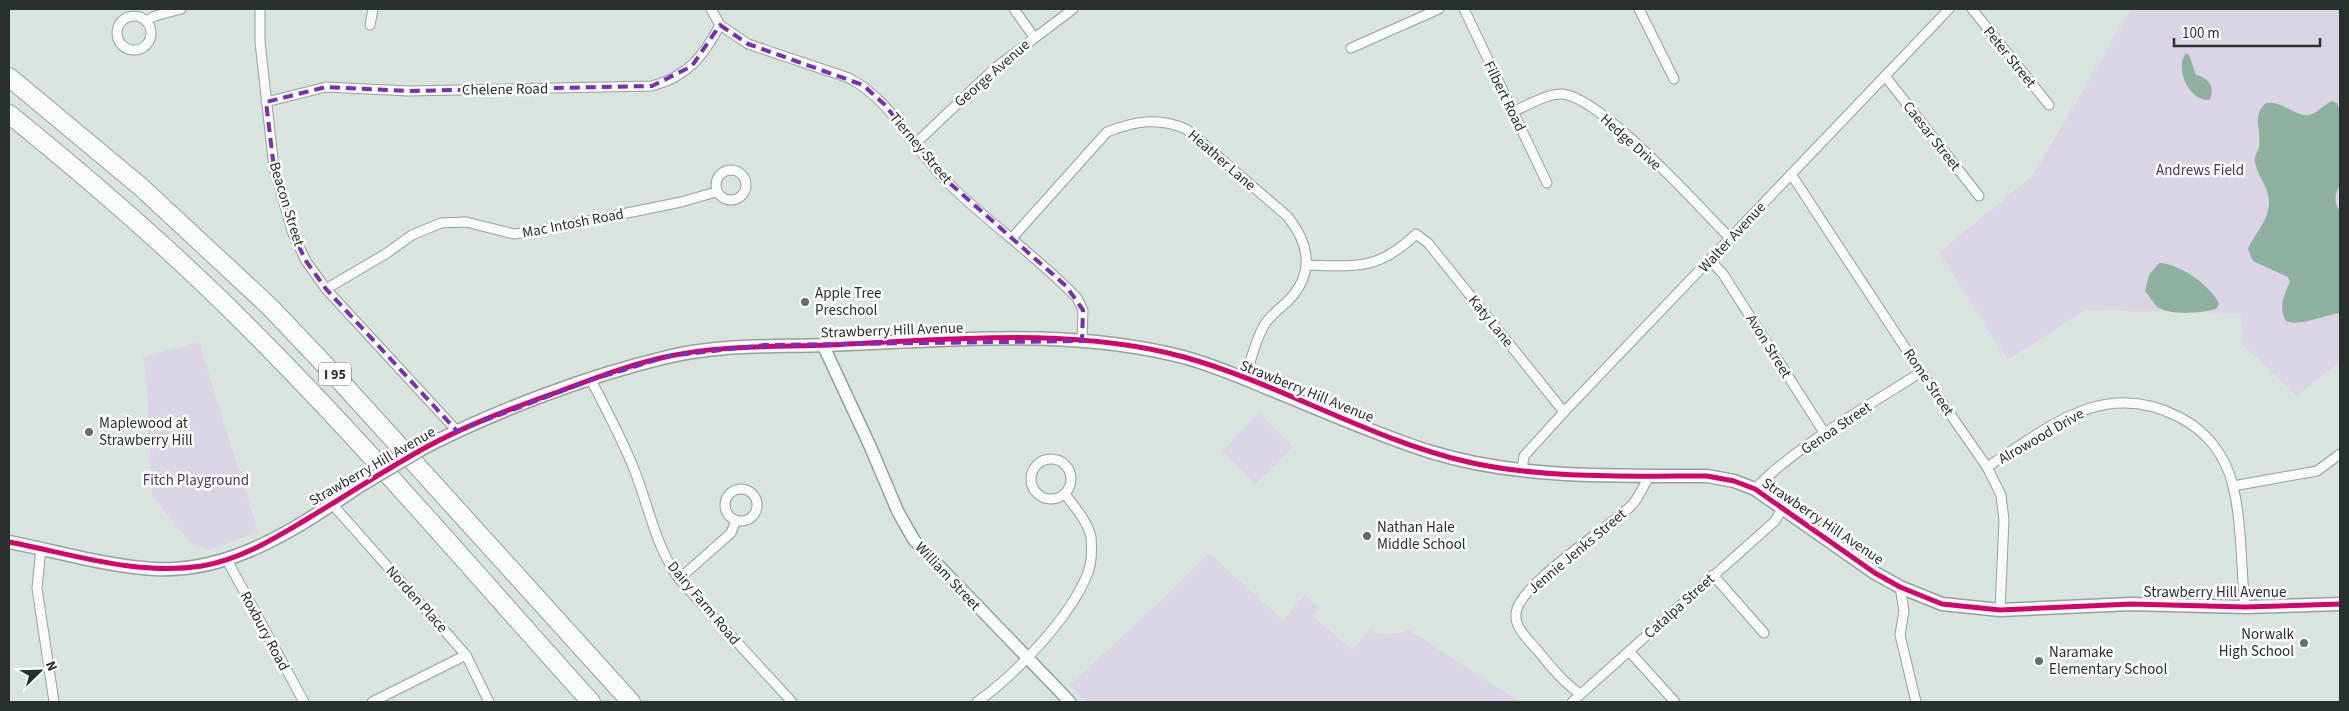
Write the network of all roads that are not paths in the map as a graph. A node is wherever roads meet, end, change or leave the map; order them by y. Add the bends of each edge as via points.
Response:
1 (181, 9) edge
2 (260, 9) edge
3 (373, 9) edge
4 (711, 9) edge
5 (1014, 9) edge
6 (1073, 9) edge
7 (1439, 9) edge
8 (1464, 9) edge
9 (1639, 9) edge
10 (1949, 9) edge
11 (1972, 9) edge
12 (146, 21) dead end
13 (370, 25) dead end
14 (720, 25) junction
15 (1034, 37) junction
16 (1351, 48) dead end
17 (9, 76) edge
18 (1885, 76) junction
19 (1674, 79) dead end
20 (266, 102) junction
21 (2049, 105) dead end
22 (1512, 112) junction
23 (9, 114) edge
24 (915, 144) junction
25 (1792, 174) junction
26 (1548, 183) dead end
27 (716, 192) dead end
28 (1979, 196) dead end
29 (1012, 238) junction
30 (1730, 238) junction
31 (1710, 260) junction
32 (1307, 265) junction
33 (326, 289) junction
34 (1082, 341) junction
35 (823, 345) junction
36 (1921, 372) junction
37 (1245, 378) junction
38 (591, 380) junction
39 (1564, 412) junction
40 (457, 431) junction
41 (1825, 434) junction
42 (2340, 454) edge
43 (1987, 467) junction
44 (1522, 470) junction
45 (1649, 476) junction
46 (2233, 486) junction
47 (1755, 489) junction
48 (1065, 494) junction
49 (332, 504) junction
50 (1783, 507) junction
51 (736, 520) dead end
52 (9, 542) edge
53 (41, 548) junction
54 (227, 560) junction
55 (1713, 576) junction
56 (678, 579) junction
57 (1900, 587) junction
58 (2340, 604) edge
59 (2245, 607) junction
60 (2000, 610) junction
61 (1764, 632) dead end
62 (1629, 651) junction
63 (466, 654) junction
64 (1025, 658) junction
65 (1580, 694) junction
66 (1915, 700) edge
67 (54, 702) edge
68 (304, 702) edge
69 (372, 702) edge
70 (489, 702) edge
71 (592, 702) edge
72 (630, 702) edge
73 (792, 702) edge
74 (977, 702) edge
75 (1070, 702) edge
76 (1572, 702) edge
77 (1675, 702) edge
78 (1905, 702) edge

1 - 12 street
2 - 20 street, Beacon Street
3 - 13 street
4 - 14 street, Tierney Street
5 - 15 street
6 - 15 street, George Avenue
7 - 16 street
8 - 22 street, Filbert Road
9 - 19 street
10 - 18 street, Walter Avenue
11 - 21 street, Peter Street
14 - 20 street, Chelene Road via 692,66 668,81 652,86 408,91 326,88
14 - 24 street, Tierney Street via 748,44 863,85 884,104
15 - 24 street, George Avenue via 995,68
17 - 72 highway, I 95 via 142,186 270,307
18 - 25 street, Walter Avenue
18 - 28 street, Caesar Street
20 - 33 street, Beacon Street via 274,168 293,234 306,261
22 - 26 street, Filbert Road
22 - 30 street, Hedge Drive via 1554,95 1575,97 1608,119 1642,149
23 - 71 highway, I 95 via 149,233 250,329 342,425
24 - 29 street, Tierney Street via 945,179
25 - 30 street, Walter Avenue
25 - 36 street, Rome Street
27 - 33 street, Mac Intosh Road via 681,202 514,234 466,222 441,223 412,235
29 - 32 street, Heather Lane via 1108,132 1126,124 1170,122 1186,129 1286,216 1298,230
29 - 34 street, Tierney Street via 1077,298 1083,310
30 - 31 street, Walter Avenue
31 - 39 street, Walter Avenue
31 - 41 street, Avon Street via 1723,274
32 - 37 street via 1294,293 1264,326
32 - 39 street, Katy Lane via 1348,266 1377,262 1397,251 1416,234 1428,242
33 - 40 street, Beacon Street
34 - 35 main road, Strawberry Hill Avenue via 1027,339
34 - 37 main road, Strawberry Hill Avenue via 1184,358
35 - 38 main road, Strawberry Hill Avenue via 765,345 688,353
35 - 64 street, William Street via 898,512 914,540
36 - 41 street, Genoa Street
36 - 43 street, Rome Street
37 - 44 main road, Strawberry Hill Avenue via 1338,418 1429,451 1468,462
38 - 40 main road, Strawberry Hill Avenue
38 - 56 street, Dairy Farm Road via 634,470 661,551
39 - 44 street, Walter Avenue via 1524,456
40 - 49 main road, Strawberry Hill Avenue, bridge
41 - 47 street, Genoa Street
42 - 46 street via 2316,471
43 - 46 street, Alrowood Drive via 2062,420 2094,406 2127,401 2160,407 2206,435 2220,453
43 - 60 street, Rome Street via 2001,495 2004,520
44 - 45 main road, Strawberry Hill Avenue via 1544,474
45 - 47 main road, Strawberry Hill Avenue via 1707,476
45 - 65 street, Jennie Jenks Street via 1632,505 1521,597 1516,612 1517,625 1526,637 1567,685
46 - 59 street, Alrowood Drive
47 - 50 main road, Strawberry Hill Avenue
48 - 48 street via 1072,482 1072,475 1065,464 1052,458 1039,462 1032,473 1035,492 1046,499 1060,498
48 - 64 street via 1077,508 1090,535 1091,560 1087,575 1054,628
49 - 54 main road, Strawberry Hill Avenue via 262,546
49 - 63 street, Norden Place
50 - 55 street, Catalpa Street via 1774,521
50 - 57 main road, Strawberry Hill Avenue via 1875,573
51 - 56 street via 731,533
52 - 53 main road, Strawberry Hill Avenue
53 - 54 main road, Strawberry Hill Avenue via 154,569
53 - 67 street via 37,588
54 - 68 street, Roxbury Road
55 - 61 street
55 - 62 street, Catalpa Street
56 - 73 street, Dairy Farm Road
57 - 60 main road, Strawberry Hill Avenue via 1942,604
57 - 66 street via 1904,611 1900,635
58 - 59 main road, Strawberry Hill Avenue
59 - 60 main road, Strawberry Hill Avenue via 2131,604
62 - 65 street, Catalpa Street
62 - 77 street
63 - 69 street
63 - 70 street, Norden Place
64 - 74 street via 995,689
64 - 75 street, William Street
65 - 76 street, Catalpa Street
66 - 78 street

